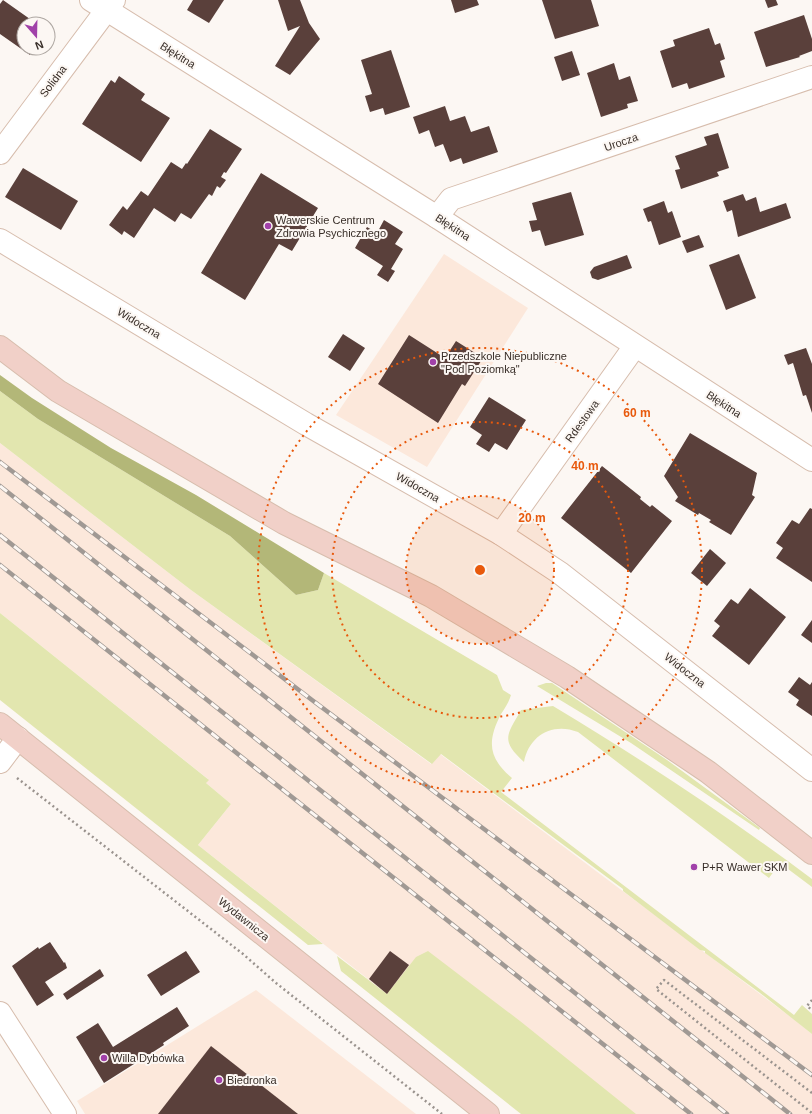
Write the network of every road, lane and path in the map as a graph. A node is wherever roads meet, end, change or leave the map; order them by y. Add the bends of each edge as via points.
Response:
1 (104, 3) edge
2 (812, 77) edge
3 (0, 153) edge
4 (437, 217) junction
5 (0, 240) edge
6 (635, 346) junction
7 (0, 347) edge
8 (807, 453) edge
9 (500, 534) junction
10 (0, 724) edge
11 (18, 738) junction
12 (6, 768) edge
13 (812, 770) edge
14 (812, 852) edge
15 (812, 1000) edge
16 (812, 1010) edge
17 (0, 1013) edge
18 (812, 1093) edge
19 (812, 1113) edge
20 (65, 1114) edge
21 (442, 1114) edge
22 (488, 1114) edge

1 - 3 street, Solidna
1 - 4 street, Błękitna
2 - 4 street, Urocza via 451,199
4 - 6 street, Błękitna
5 - 9 street, Widoczna via 306,424
6 - 8 street, Błękitna
6 - 9 street, Rdestowa
7 - 14 main road via 58,391 284,523 431,596 561,673 708,772
9 - 13 street, Widoczna via 560,573
10 - 11 main road, Wydawnicza
11 - 12 street
11 - 22 main road, Wydawnicza
12 - 21 path
15 - 16 path via 807,1006
17 - 20 street
18 - 19 path via 664,980 656,989

